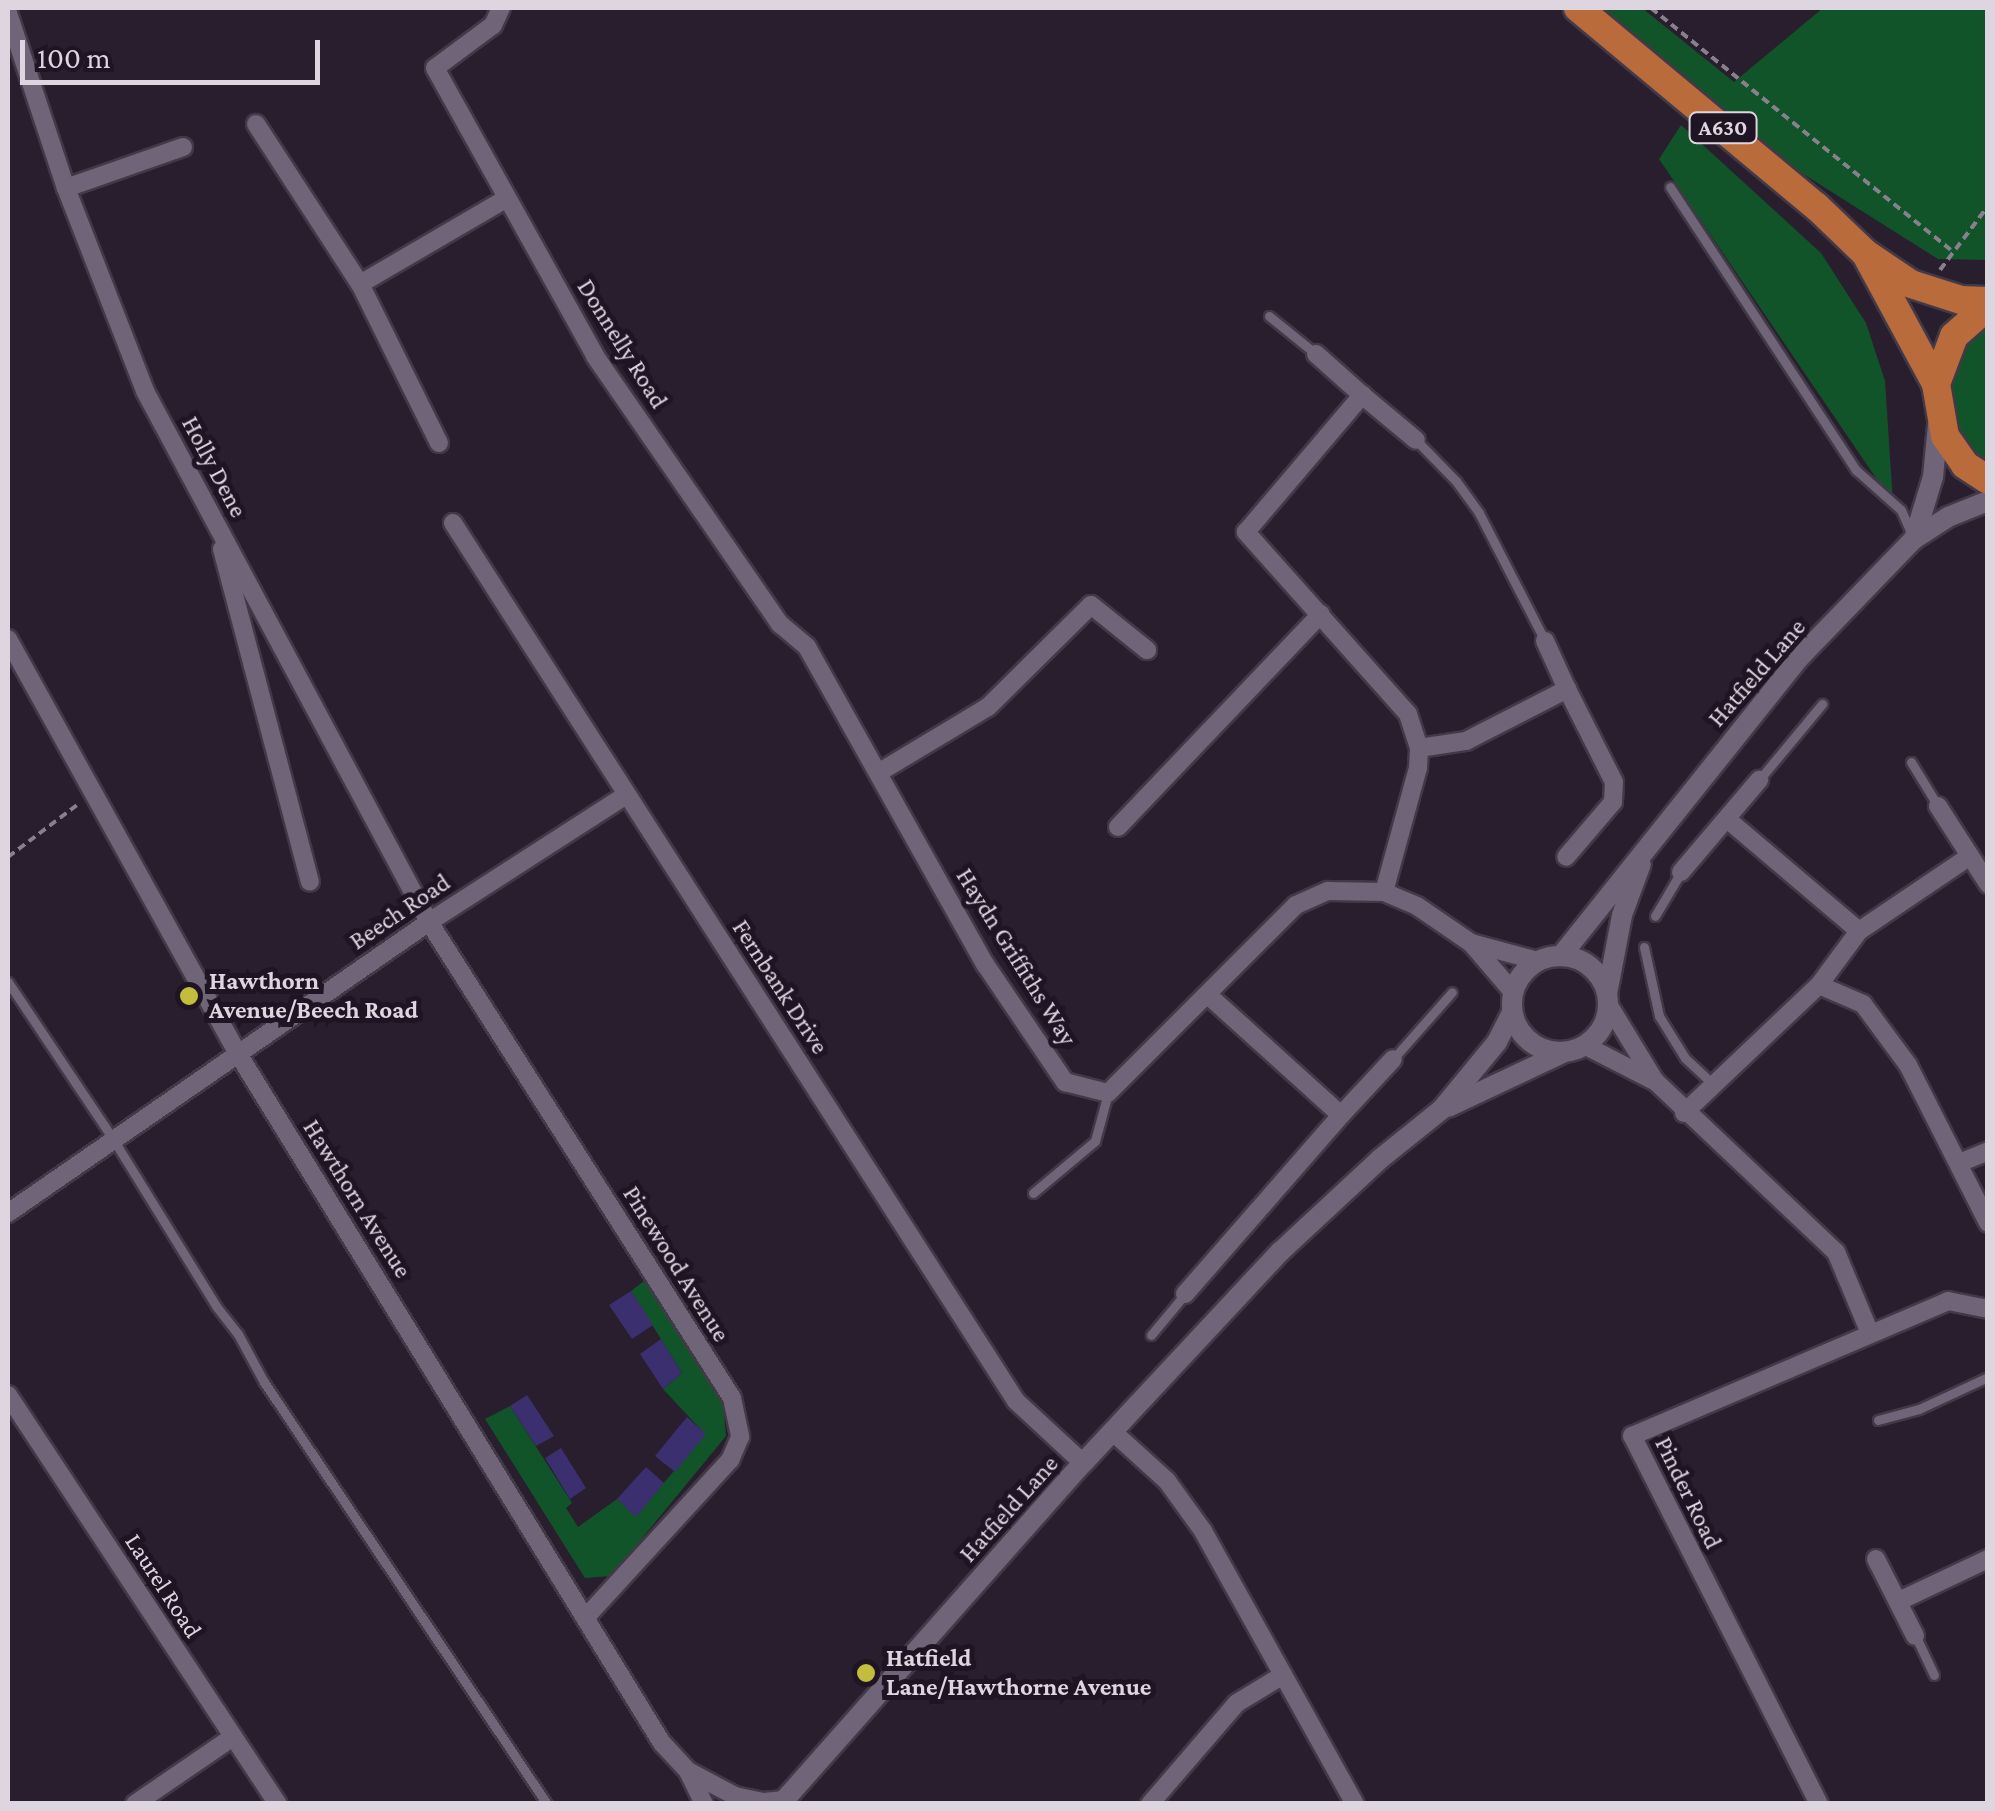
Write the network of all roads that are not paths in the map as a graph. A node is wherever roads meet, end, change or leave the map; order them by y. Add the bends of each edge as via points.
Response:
1 (502, 8) edge
2 (1578, 8) edge
3 (8, 13) edge
4 (256, 124) dead end
5 (183, 147) dead end
6 (1670, 187) dead end
7 (66, 188) junction
8 (507, 198) junction
9 (1864, 252) junction
10 (360, 284) junction
11 (1988, 304) edge
12 (1269, 316) dead end
13 (1316, 354) joint
14 (1936, 384) junction
15 (1362, 394) junction
16 (1938, 416) junction
17 (1416, 440) joint
18 (439, 443) dead end
19 (1988, 480) edge
20 (1988, 501) edge
21 (215, 521) junction
22 (453, 523) dead end
23 (1914, 539) junction
24 (1321, 614) junction
25 (791, 632) joint
26 (8, 639) edge
27 (1545, 641) joint
28 (1147, 650) dead end
29 (1567, 688) junction
30 (1822, 704) dead end
31 (1418, 748) junction
32 (1910, 762) dead end
33 (878, 773) junction
34 (1759, 780) joint
35 (626, 794) junction
36 (1938, 806) joint
37 (1726, 818) junction
38 (1118, 827) dead end
39 (1647, 848) junction
40 (1566, 856) dead end
41 (1970, 856) junction
42 (1681, 872) joint
43 (310, 882) dead end
44 (1988, 884) edge
45 (1384, 892) junction
46 (1654, 916) dead end
47 (429, 922) junction
48 (1859, 930) junction
49 (1471, 943) junction
50 (1644, 947) dead end
51 (1561, 956) junction
52 (1538, 961) junction
53 (8, 982) edge
54 (1819, 985) junction
55 (1452, 992) dead end
56 (1208, 995) junction
57 (1607, 999) junction
58 (1513, 1002) junction
59 (1575, 1049) junction
60 (236, 1052) junction
61 (1392, 1059) joint
62 (1655, 1081) junction
63 (1712, 1084) junction
64 (1108, 1093) junction
65 (1441, 1110) junction
66 (1684, 1113) junction
67 (1341, 1115) junction
68 (114, 1139) junction
69 (1988, 1151) edge
70 (1959, 1164) junction
71 (1033, 1193) dead end
72 (8, 1213) edge
73 (1988, 1224) edge
74 (1185, 1294) joint
75 (1986, 1305) edge
76 (1870, 1331) junction
77 (1150, 1334) dead end
78 (1988, 1377) edge
79 (8, 1395) edge
80 (1878, 1420) dead end
81 (1112, 1432) junction
82 (1083, 1463) junction
83 (1876, 1559) dead end
84 (1988, 1559) edge
85 (1900, 1602) junction
86 (586, 1617) junction
87 (1915, 1636) joint
88 (1282, 1674) junction
89 (1934, 1675) dead end
90 (233, 1737) junction
91 (688, 1770) junction
92 (782, 1801) edge
93 (136, 1804) edge
94 (278, 1804) edge
95 (548, 1804) edge
96 (704, 1804) edge
97 (1150, 1804) edge
98 (1355, 1804) edge
99 (1819, 1804) edge

1 - 8 street, Donnelly Road via 493,25 435,68
2 - 9 highway, A630
3 - 7 street, Holly Dene
4 - 10 street
5 - 7 street
6 - 23 lane via 1856,470 1901,510
7 - 21 street, Holly Dene via 146,391
8 - 10 street
8 - 25 street, Donnelly Road via 595,356
9 - 11 highway, A630 via 1928,290
9 - 14 highway, A630
10 - 18 street
11 - 14 highway via 1954,336
12 - 13 lane
13 - 15 street
14 - 16 highway
15 - 17 street
15 - 24 street via 1246,532
16 - 19 highway via 1965,465
16 - 23 street, Hatfield Lane via 1934,477
17 - 27 lane via 1479,513
20 - 23 street, Hatfield Lane
21 - 43 street
21 - 47 street, Holly Dene
22 - 35 street, Fernbank Drive
23 - 39 street, Hatfield Lane via 1798,659
24 - 31 street via 1408,714
24 - 38 street
25 - 33 street, Haydn Griffiths Way via 807,647
26 - 60 street, Hawthorn Avenue
27 - 29 street
28 - 33 street via 1092,605 988,707
29 - 31 street via 1466,741
29 - 40 street via 1614,782 1613,802
30 - 34 lane
31 - 45 street
32 - 36 lane
33 - 64 street, Haydn Griffiths Way via 985,964 1064,1082
34 - 37 street
35 - 47 street, Beech Road
35 - 82 street, Fernbank Drive via 1016,1401
36 - 41 street
37 - 42 street
37 - 48 street
39 - 51 street, Hatfield Lane
39 - 57 street, Hatfield Lane via 1622,916
41 - 44 street
41 - 48 street
42 - 46 lane
45 - 49 street
45 - 56 street via 1328,891 1296,905
47 - 60 street, Beech Road
47 - 86 street, Pinewood Avenue via 738,1416 740,1437 730,1460
48 - 54 street
49 - 52 street
49 - 58 street
50 - 63 lane via 1659,1016 1685,1058
51 - 52 street
51 - 57 street via 1591,967
52 - 58 street via 1518,979
53 - 68 lane
54 - 63 street
54 - 70 street via 1863,1004 1908,1065
55 - 61 lane
56 - 64 street
56 - 67 street
57 - 59 street via 1605,1020
57 - 62 street
58 - 59 street via 1531,1043
58 - 65 street via 1497,1042
59 - 62 street
59 - 65 street
60 - 68 street, Beech Road
60 - 86 street, Hawthorn Avenue
61 - 67 street
62 - 66 street
63 - 66 street
64 - 71 lane via 1095,1141
65 - 81 street, Hatfield Lane via 1280,1252
66 - 76 street via 1836,1252
67 - 74 street
68 - 72 street, Beech Road
68 - 95 lane via 264,1382
69 - 70 street
70 - 73 street
74 - 77 lane
75 - 76 street via 1948,1301
76 - 99 street, Pinder Road via 1632,1436
78 - 80 lane
79 - 90 street, Laurel Road
81 - 82 street, Hatfield Lane
81 - 88 street via 1186,1506
82 - 92 street, Hatfield Lane
83 - 85 street
84 - 85 street
85 - 87 street
86 - 91 street, Hawthorn Avenue via 662,1744
87 - 89 lane
88 - 97 street via 1236,1703
88 - 98 street
90 - 93 street
90 - 94 street, Laurel Road
91 - 92 street, Hawthorn Avenue via 734,1796
91 - 96 street, Hawthorn Avenue

